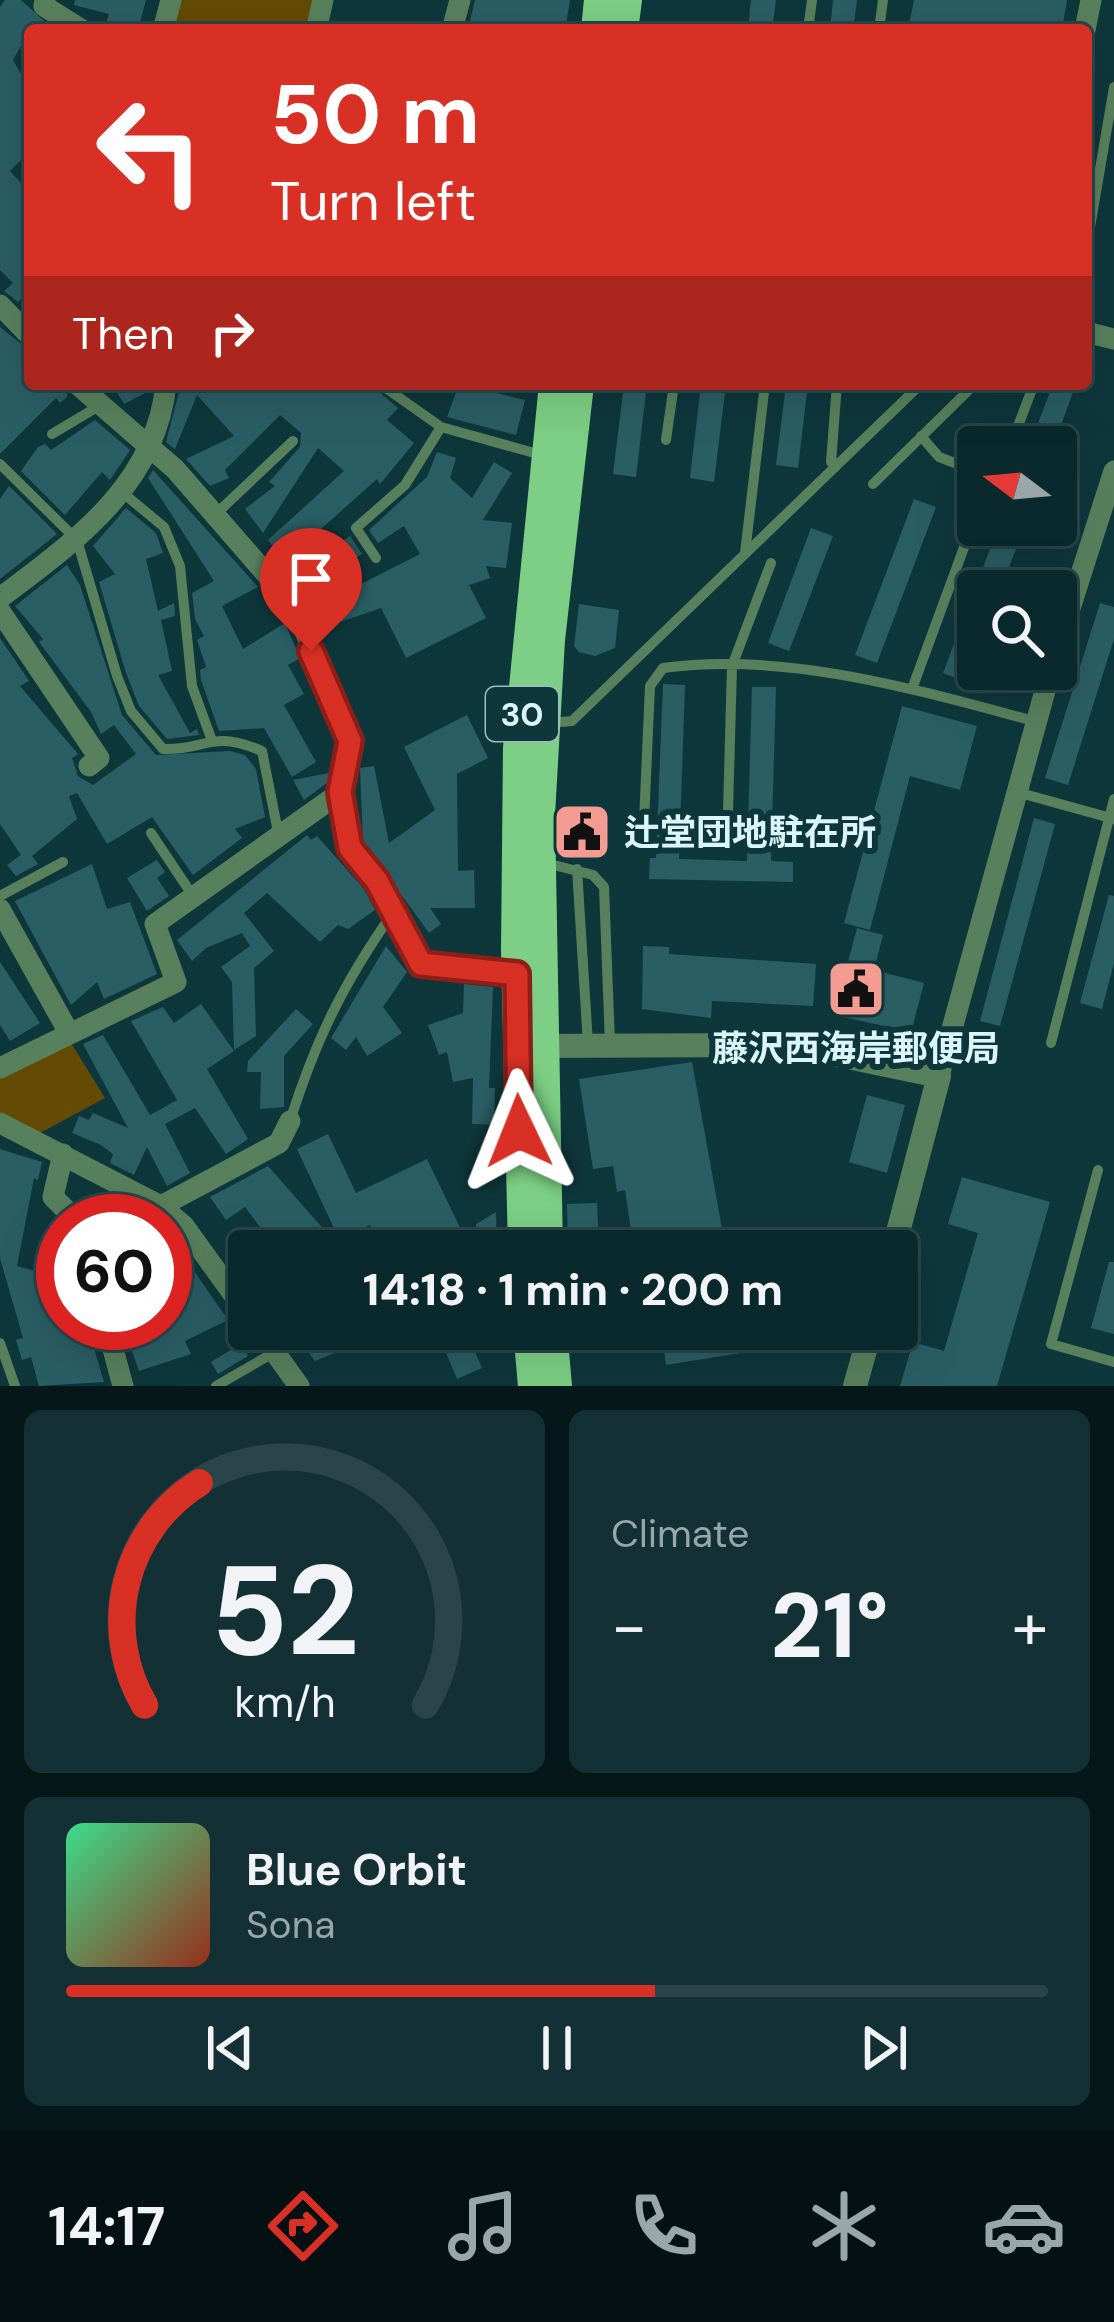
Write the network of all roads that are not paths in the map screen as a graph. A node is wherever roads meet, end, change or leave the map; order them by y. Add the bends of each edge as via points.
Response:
1 (45, 0) edge
2 (72, 24) edge
3 (1114, 87) edge
4 (1092, 216) edge
5 (0, 305) edge
6 (24, 330) edge
7 (83, 390) edge
8 (164, 390) edge
9 (388, 390) edge
10 (553, 390) edge
11 (578, 390) edge
12 (673, 390) edge
13 (765, 390) edge
14 (837, 390) edge
15 (914, 390) edge
16 (969, 390) edge
17 (1032, 390) edge
18 (99, 406) junction
19 (1018, 426) edge
20 (441, 428) junction
21 (52, 434) dead end
22 (921, 436) junction
23 (666, 440) dead end
24 (292, 441) dead end
25 (147, 445) junction
26 (545, 456) junction
27 (831, 462) dead end
28 (0, 464) edge
29 (957, 464) edge
30 (1114, 471) edge
31 (873, 484) dead end
32 (123, 493) junction
33 (217, 513) junction
34 (77, 540) junction
35 (964, 546) edge
36 (745, 553) junction
37 (376, 558) dead end
38 (771, 563) dead end
39 (1077, 586) edge
40 (0, 598) edge
41 (0, 611) edge
42 (732, 666) junction
43 (912, 689) junction
44 (1044, 690) edge
45 (1034, 721) junction
46 (544, 723) junction
47 (211, 738) junction
48 (89, 766) dead end
49 (1014, 791) junction
50 (340, 792) junction
51 (1114, 799) edge
52 (1111, 819) edge
53 (644, 822) dead end
54 (278, 832) junction
55 (151, 833) dead end
56 (727, 847) dead end
57 (539, 861) junction
58 (63, 862) dead end
59 (577, 869) junction
60 (0, 896) edge
61 (193, 896) junction
62 (0, 909) edge
63 (394, 911) junction
64 (517, 974) junction
65 (68, 1031) junction
66 (1051, 1043) dead end
67 (599, 1044) junction
68 (529, 1046) junction
69 (0, 1068) edge
70 (939, 1076) junction
71 (290, 1120) joint
72 (0, 1123) edge
73 (63, 1154) junction
74 (1098, 1170) dead end
75 (54, 1194) edge
76 (138, 1194) edge
77 (183, 1194) edge
78 (525, 1230) edge
79 (546, 1230) edge
80 (899, 1230) edge
81 (192, 1237) edge
82 (228, 1287) edge
83 (0, 1343) edge
84 (113, 1350) edge
85 (530, 1350) edge
86 (553, 1350) edge
87 (866, 1350) edge
88 (275, 1352) joint
89 (1114, 1362) edge
90 (15, 1386) edge
91 (123, 1386) edge
92 (216, 1386) edge
93 (299, 1386) edge
94 (533, 1386) edge
95 (556, 1386) edge
96 (855, 1386) edge

1 - 2 street
3 - 4 lane
5 - 6 street
7 - 18 street
8 - 25 street
9 - 20 lane
10 - 26 main road, 30
11 - 46 main road, 30
12 - 23 lane
13 - 36 lane
14 - 27 lane
15 - 36 lane
16 - 22 lane
17 - 19 lane
18 - 21 lane
18 - 25 street
20 - 26 lane
20 - 37 lane via 405,485 356,528
22 - 29 lane via 939,458
22 - 31 lane
24 - 33 lane
25 - 32 street
25 - 33 street
26 - 64 main road, 30 via 518,748
28 - 34 lane
30 - 39 street
32 - 34 street
32 - 47 lane via 164,526 179,566 192,686
33 - 50 street via 296,607 350,741
34 - 40 street
34 - 47 lane via 131,711 163,749
35 - 43 lane
36 - 46 lane via 572,721
38 - 42 lane
41 - 48 street via 99,758
42 - 43 lane
42 - 53 lane via 671,667 653,677
42 - 56 lane
43 - 45 lane
44 - 45 street
45 - 49 street
46 - 57 main road, 30
47 - 54 lane via 262,751
49 - 52 lane
49 - 70 street
50 - 54 street
50 - 63 street via 350,848
51 - 52 lane
52 - 66 lane
54 - 61 street
55 - 61 lane
57 - 59 lane
57 - 68 main road, 30
58 - 60 lane
59 - 67 lane
59 - 67 lane via 604,887
61 - 65 street via 155,924 176,982
62 - 65 street
63 - 64 street via 421,964
63 - 71 lane via 332,1005
64 - 68 main road, 30
65 - 69 street
67 - 68 street
67 - 70 street via 790,1045
68 - 78 main road, 30
68 - 79 main road, 30
70 - 80 street
71 - 77 street via 279,1143
72 - 73 street
73 - 75 street
73 - 76 street
74 - 89 lane via 1052,1345
81 - 82 street
83 - 90 lane
84 - 91 street
85 - 94 main road
86 - 95 main road
87 - 96 street
88 - 92 lane
88 - 93 street

